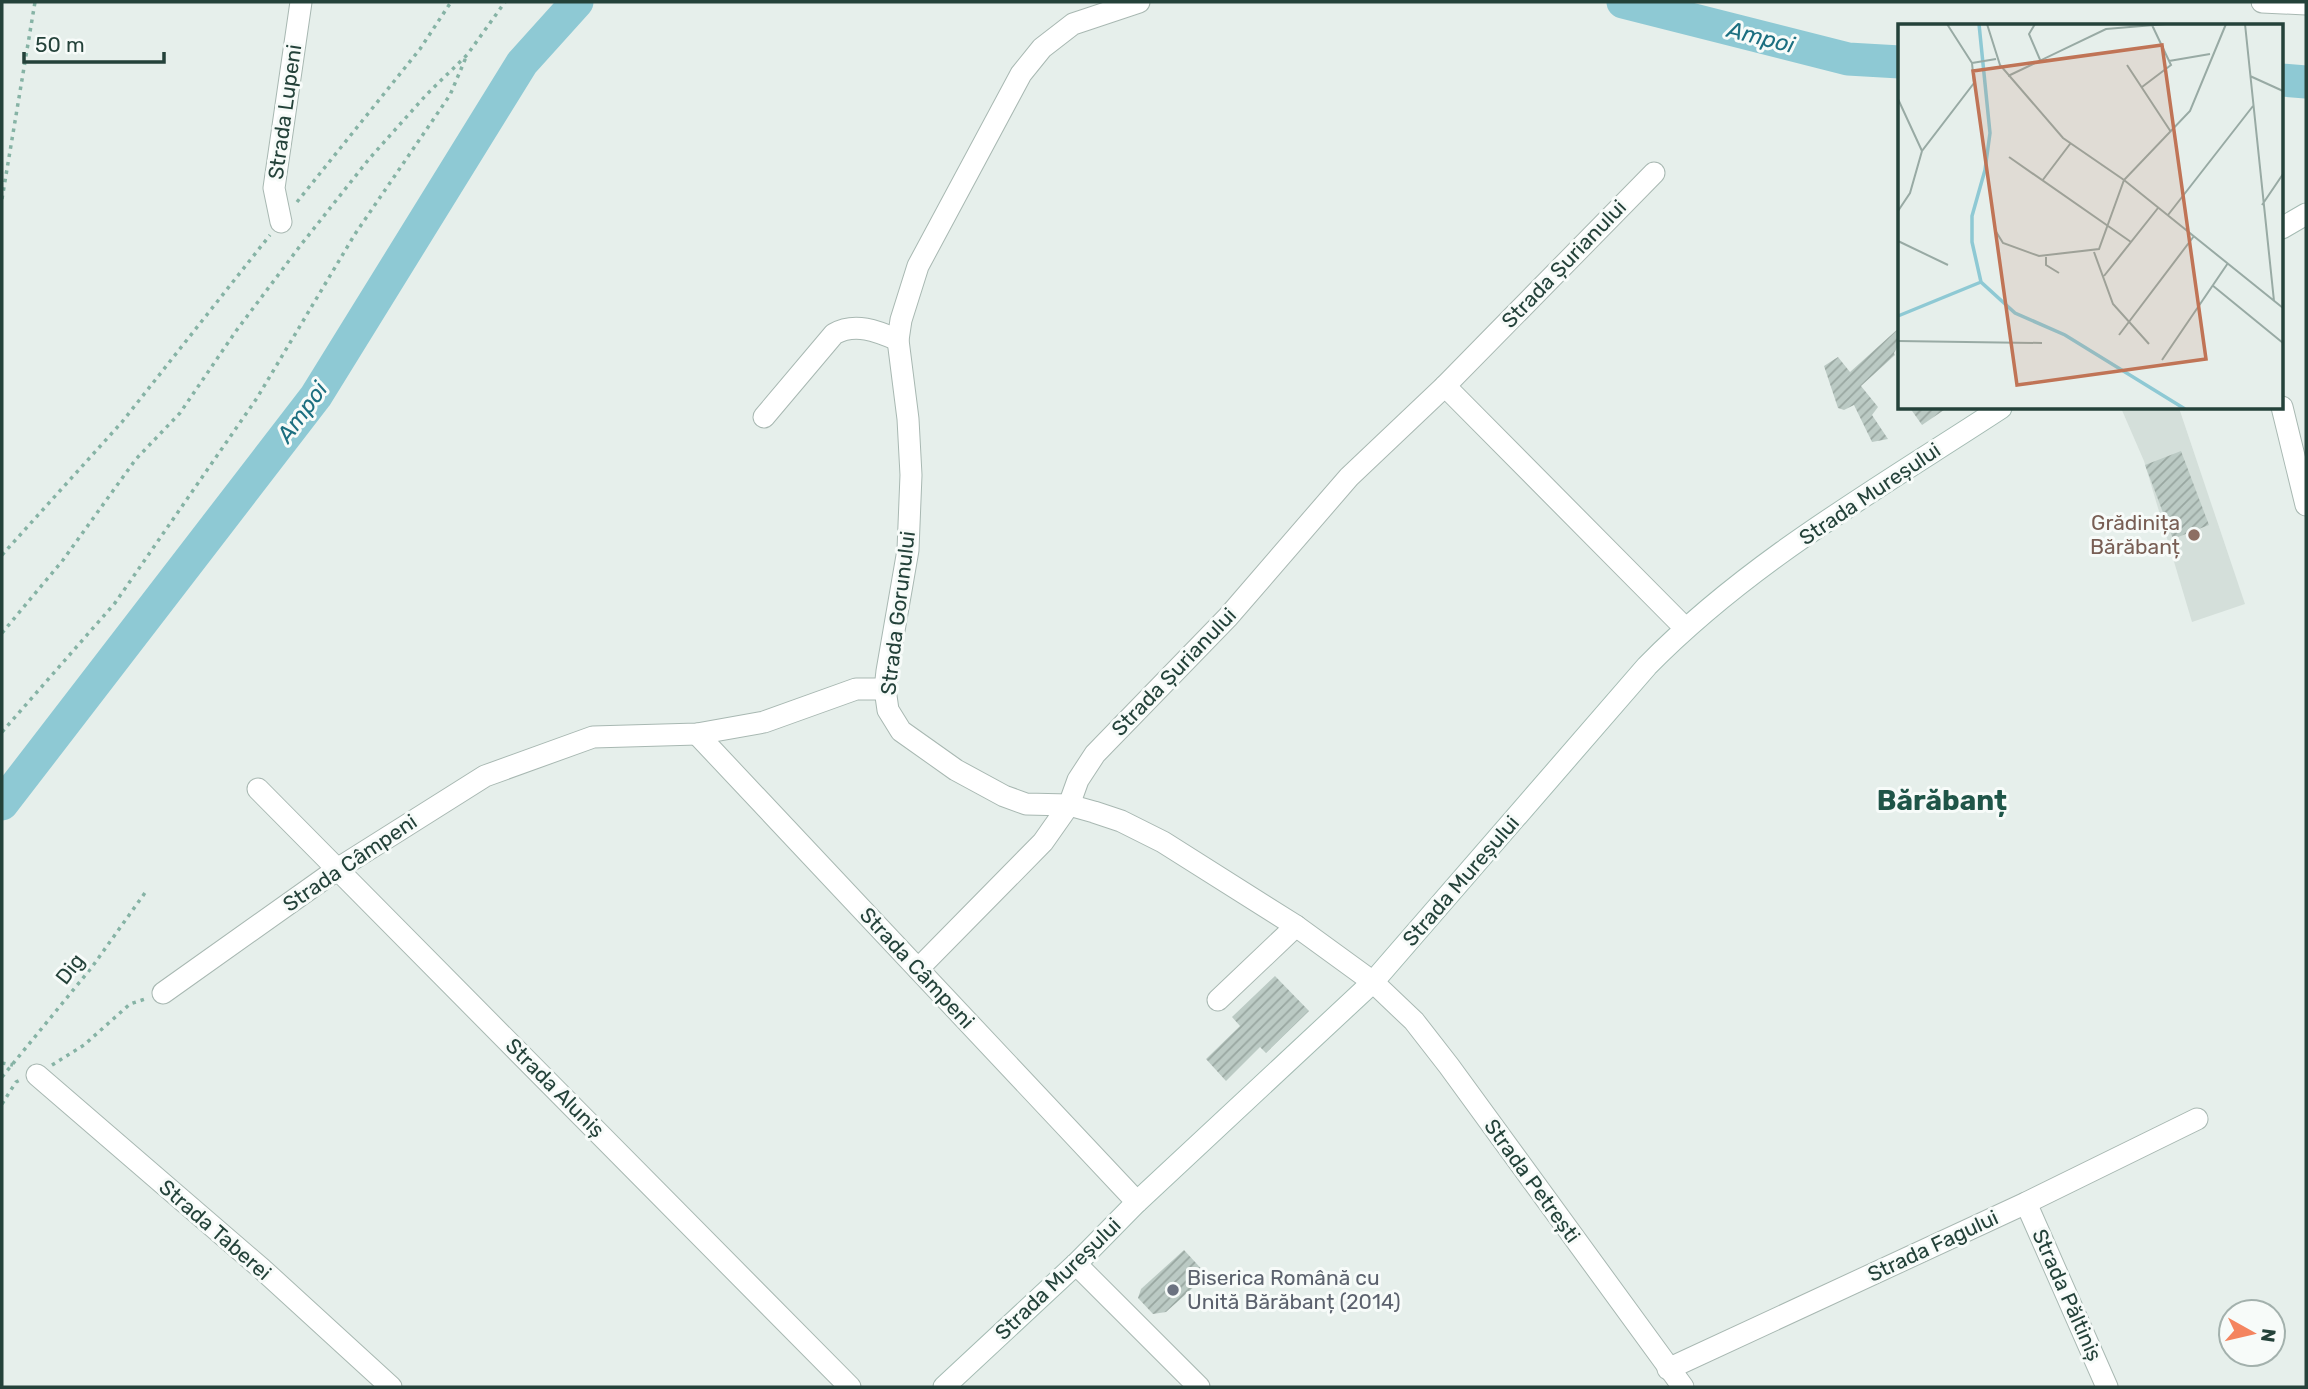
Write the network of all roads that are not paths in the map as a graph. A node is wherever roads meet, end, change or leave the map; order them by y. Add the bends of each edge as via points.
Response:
1 (301, 2) edge
2 (1139, 2) edge
3 (2262, 2) edge
4 (2306, 4) edge
5 (1654, 173) dead end
6 (2306, 214) edge
7 (281, 222) road end
8 (2284, 227) edge
9 (898, 340) junction
10 (1446, 386) junction
11 (1998, 410) edge
12 (2283, 410) edge
13 (764, 417) dead end
14 (2306, 501) edge
15 (1685, 628) junction
16 (885, 690) junction
17 (697, 734) junction
18 (258, 789) dead end
19 (1069, 805) junction
20 (339, 868) junction
21 (1296, 926) junction
22 (918, 969) junction
23 (1373, 982) junction
24 (163, 993) road end
25 (1219, 1000) dead end
26 (37, 1075) road end
27 (2197, 1119) dead end
28 (1137, 1202) junction
29 (2026, 1203) junction
30 (1076, 1264) junction
31 (1668, 1369) junction
32 (391, 1387) edge
33 (850, 1387) edge
34 (944, 1387) edge
35 (1199, 1387) edge
36 (1682, 1387) edge
37 (2107, 1387) edge

1 - 7 street, Strada Lupeni via 274,188
2 - 9 street, Strada Gorunului via 1073,24 1042,48 1021,74 918,266
3 - 4 street
5 - 10 street, Strada Șurianului
6 - 8 street
9 - 13 street via 859,328 834,334
9 - 16 street, Strada Gorunului via 911,475 908,550
10 - 15 street
10 - 19 street, Strada Șurianului via 1349,477 1228,617 1095,754
11 - 15 street, Strada Mureșului via 1808,534
12 - 14 street
15 - 23 street, Strada Mureșului
16 - 17 street, Strada Câmpeni via 856,689 764,722
16 - 19 street, Strada Gorunului via 888,710 901,730 956,770 1026,804
17 - 20 street, Strada Câmpeni via 603,737 485,776
17 - 22 street, Strada Câmpeni
18 - 20 street, Strada Aluniș
19 - 21 street, Strada Gorunului via 1121,821 1163,842
19 - 22 street, Strada Șurianului via 1043,842
20 - 24 street, Strada Câmpeni
20 - 33 street, Strada Aluniș
21 - 23 street, Strada Gorunului
21 - 25 street
22 - 28 street, Strada Câmpeni
23 - 28 street, Strada Mureșului
23 - 31 street, Strada Petrești via 1414,1021 1449,1066
26 - 32 street, Strada Taberei
27 - 29 street, Strada Fagului
28 - 30 street, Strada Mureșului
29 - 31 street, Strada Fagului
29 - 37 street, Strada Păltiniș
30 - 34 street, Strada Mureșului
30 - 35 street
31 - 36 street, Strada Petrești

